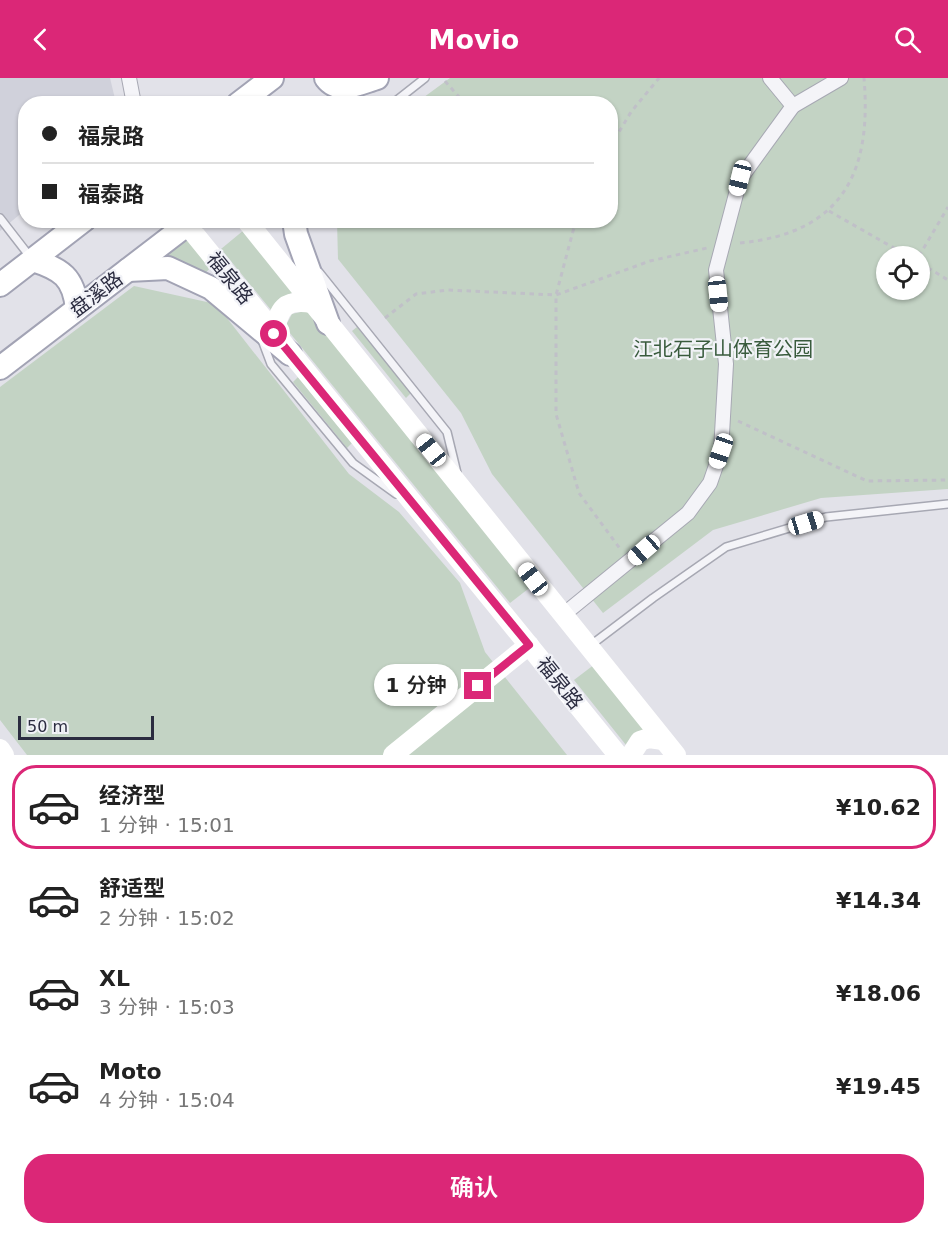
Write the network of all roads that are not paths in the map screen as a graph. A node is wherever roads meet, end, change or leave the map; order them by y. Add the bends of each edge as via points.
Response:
1 (129, 78) edge
2 (272, 78) edge
3 (326, 78) edge
4 (378, 78) edge
5 (425, 78) edge
6 (770, 78) edge
7 (842, 78) edge
8 (248, 92) edge
9 (132, 96) edge
10 (356, 96) edge
11 (402, 96) edge
12 (793, 106) junction
13 (0, 218) edge
14 (74, 228) edge
15 (180, 228) edge
16 (193, 228) edge
17 (252, 228) edge
18 (296, 228) edge
19 (303, 252) junction
20 (33, 260) junction
21 (128, 270) junction
22 (0, 285) edge
23 (312, 303) junction
24 (77, 309) junction
25 (328, 322) junction
26 (266, 330) junction
27 (290, 354) joint
28 (0, 368) edge
29 (460, 487) junction
30 (948, 504) edge
31 (418, 510) junction
32 (563, 615) junction
33 (529, 645) junction
34 (589, 647) junction
35 (670, 747) edge
36 (0, 750) edge
37 (4, 755) edge
38 (393, 755) edge
39 (618, 755) edge
40 (631, 755) edge

1 - 9 street
2 - 8 main road
3 - 4 main road via 338,87
4 - 10 main road
5 - 11 lane
6 - 12 street
7 - 12 street
12 - 32 street via 740,178 716,270 726,364 721,451 710,483 688,513
13 - 20 lane
14 - 20 main road
15 - 21 main road, 盘溪路
16 - 26 main road, 福泉路
17 - 23 main road
18 - 19 main road
19 - 25 main road
19 - 29 lane via 447,432
20 - 22 main road
20 - 24 main road via 57,267 76,291
21 - 24 main road, 盘溪路
21 - 26 main road via 168,268 212,288
23 - 25 main road
23 - 26 main road via 297,301 286,305
24 - 28 main road, 盘溪路
25 - 29 main road
26 - 27 main road
26 - 31 lane via 271,364 353,463
27 - 31 main road, 福泉路
29 - 32 main road
30 - 34 lane via 826,517 726,548
31 - 33 main road, 福泉路
32 - 34 main road
33 - 38 main road
33 - 39 main road, 福泉路
34 - 35 main road
35 - 40 main road via 649,738 640,741
36 - 37 main road

